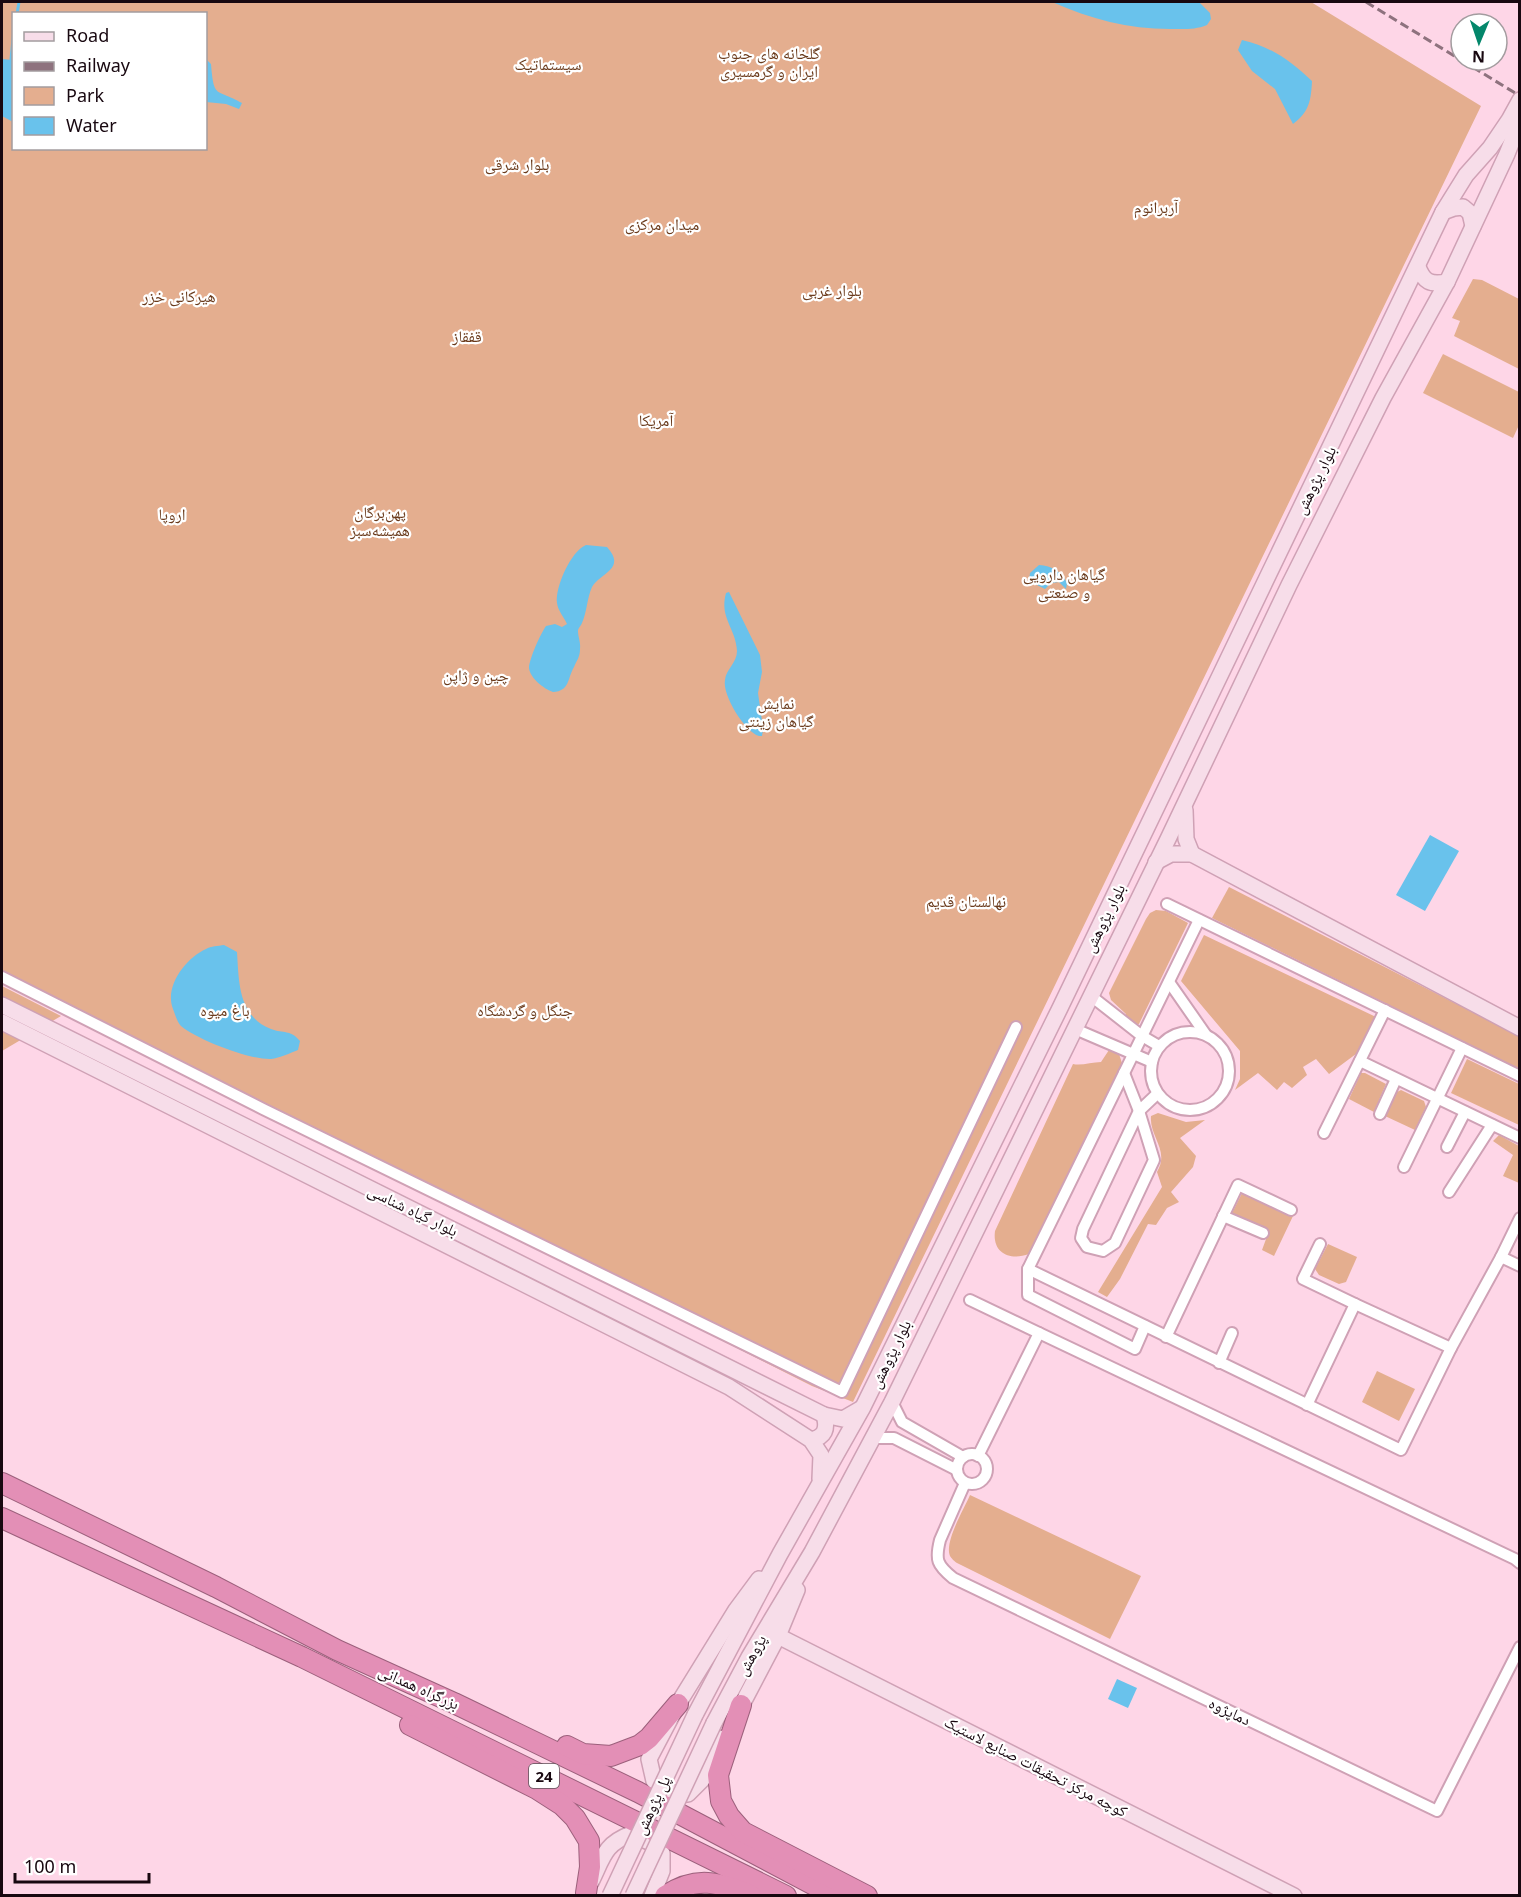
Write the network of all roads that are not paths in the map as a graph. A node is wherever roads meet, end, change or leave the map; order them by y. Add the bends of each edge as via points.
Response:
1 (1520, 100) edge
2 (1516, 121) edge
3 (1443, 212) junction
4 (1473, 226) junction
5 (1418, 267) junction
6 (1447, 282) junction
7 (1185, 804) junction
8 (1192, 854) junction
9 (1156, 862) junction
10 (1167, 904) dead end
11 (1199, 920) junction
12 (2, 977) edge
13 (1169, 982) junction
14 (1091, 996) junction
15 (2, 1005) edge
16 (1385, 1010) junction
17 (2, 1022) edge
18 (1016, 1027) dead end
19 (1520, 1028) edge
20 (1075, 1029) junction
21 (1206, 1035) junction
22 (1142, 1036) junction
23 (1159, 1046) junction
24 (1462, 1048) junction
25 (1133, 1054) junction
26 (1360, 1061) junction
27 (1152, 1062) junction
28 (1125, 1073) junction
29 (1520, 1076) edge
30 (1396, 1079) junction
31 (1157, 1094) junction
32 (1438, 1098) junction
33 (1139, 1111) junction
34 (1465, 1112) junction
35 (1380, 1114) dead end
36 (1492, 1125) junction
37 (1324, 1133) dead end
38 (1520, 1138) edge
39 (1447, 1147) dead end
40 (1404, 1167) dead end
41 (1449, 1192) dead end
42 (1291, 1210) dead end
43 (1223, 1216) junction
44 (1520, 1218) edge
45 (1263, 1233) dead end
46 (1320, 1244) dead end
47 (1501, 1257) junction
48 (1520, 1266) edge
49 (1028, 1269) junction
50 (970, 1300) dead end
51 (1355, 1304) junction
52 (1145, 1326) junction
53 (1040, 1333) junction
54 (1232, 1333) dead end
55 (1166, 1337) junction
56 (1451, 1348) junction
57 (1219, 1363) junction
58 (892, 1402) junction
59 (1307, 1405) junction
60 (863, 1407) junction
61 (824, 1415) junction
62 (874, 1438) junction
63 (811, 1440) junction
64 (978, 1456) junction
65 (963, 1457) junction
66 (957, 1470) junction
67 (2, 1483) edge
68 (966, 1483) junction
69 (818, 1488) junction
70 (2, 1518) edge
71 (812, 1552) junction
72 (780, 1554) junction
73 (1520, 1563) edge
74 (789, 1588) joint
75 (778, 1635) junction
76 (1520, 1647) edge
77 (337, 1650) junction
78 (302, 1657) junction
79 (678, 1704) junction
80 (741, 1705) junction
81 (695, 1715) joint
82 (714, 1723) joint
83 (586, 1894) edge
84 (610, 1896) edge
85 (633, 1896) edge
86 (652, 1896) edge
87 (665, 1896) edge
88 (752, 1896) edge
89 (786, 1896) edge
90 (835, 1896) edge
91 (867, 1896) edge
92 (1294, 1896) edge

1 - 2 street
2 - 3 street, بلوار پژوهش via 1466,175
2 - 4 street, بلوار پژوهش
3 - 4 street via 1463,207 1470,213
3 - 5 street, بلوار پژوهش
4 - 6 street, بلوار پژوهش
5 - 6 street via 1428,283
5 - 60 street, بلوار پژوهش via 1056,1018
6 - 7 street, بلوار پژوهش via 1383,398 1289,585
7 - 8 street via 1186,838
7 - 9 street, بلوار پژوهش
8 - 9 street via 1171,854
8 - 19 street
9 - 14 street, بلوار پژوهش
10 - 11 street
11 - 13 street
11 - 16 street
12 - 18 street via 842,1392
13 - 21 street
13 - 22 street
14 - 20 street, بلوار پژوهش
14 - 22 street
15 - 61 street, بلوار گیاه شناسی
16 - 24 street
16 - 26 street
17 - 63 street, بلوار گیاه شناسی via 729,1387
20 - 25 street
20 - 58 street, بلوار پژوهش
21 - 23 street via 1181,1033
21 - 31 street via 1217,1042 1227,1059 1229,1079 1216,1101 1191,1111 1166,1103
22 - 23 street
22 - 25 street
23 - 27 street
24 - 29 street
24 - 32 street
25 - 27 street
25 - 28 street
26 - 30 street
26 - 37 street
27 - 31 street via 1152,1082
28 - 33 street
28 - 49 street
30 - 32 street
30 - 35 street
31 - 33 street
32 - 34 street
32 - 40 street
33 - 33 street via 1083,1229 1081,1238 1087,1247 1103,1251 1115,1243 1154,1160
34 - 36 street
34 - 39 street
36 - 38 street
36 - 41 street
42 - 43 street via 1238,1185
43 - 45 street
43 - 55 street
44 - 47 street
46 - 51 street via 1303,1279
47 - 48 street
47 - 56 street
49 - 52 street
49 - 52 street via 1028,1295 1135,1349
50 - 53 street
51 - 56 street
51 - 59 street
52 - 55 street
53 - 64 street
53 - 73 street
54 - 57 street
55 - 57 street
56 - 59 street via 1401,1450
57 - 59 street
58 - 62 street, بلوار پژوهش
58 - 65 street via 902,1422
60 - 61 street via 843,1419
60 - 69 street, بلوار پژوهش
61 - 63 street via 825,1433
62 - 66 street via 894,1438
62 - 71 street, بلوار پژوهش
63 - 69 street via 821,1455
64 - 65 street
64 - 68 street via 986,1463 987,1473 981,1482
65 - 66 street
66 - 68 street
67 - 77 highway, بزرگراه همدانی / 24
68 - 76 street, دماپژوه via 937,1549 941,1568 953,1578 1437,1811
69 - 72 street, بلوار پژوهش
70 - 78 highway, بزرگراه همدانی / 24
71 - 74 street, بلوار پژوهش
71 - 75 street
72 - 79 street via 736,1610
72 - 81 street, بلوار پژوهش
74 - 82 street, پژوهش
75 - 80 street
75 - 92 street, کوچه مرکز تحقیقات صنایع لاستیک
77 - 79 highway via 372,1656 584,1754 611,1756 640,1745
77 - 90 highway, بزرگراه همدانی / 24 via 638,1792
78 - 83 highway via 347,1692 562,1805 589,1841
78 - 89 highway, بزرگراه همدانی / 24
79 - 80 street via 649,1759 654,1781 674,1794 688,1794 696,1788
80 - 91 highway via 718,1775 721,1801 729,1816 743,1832
81 - 84 street, پل پژوهش, bridge
82 - 85 street, پل پژوهش, bridge
83 - 86 street via 608,1846 631,1834 662,1853 662,1871
87 - 88 highway via 699,1881

